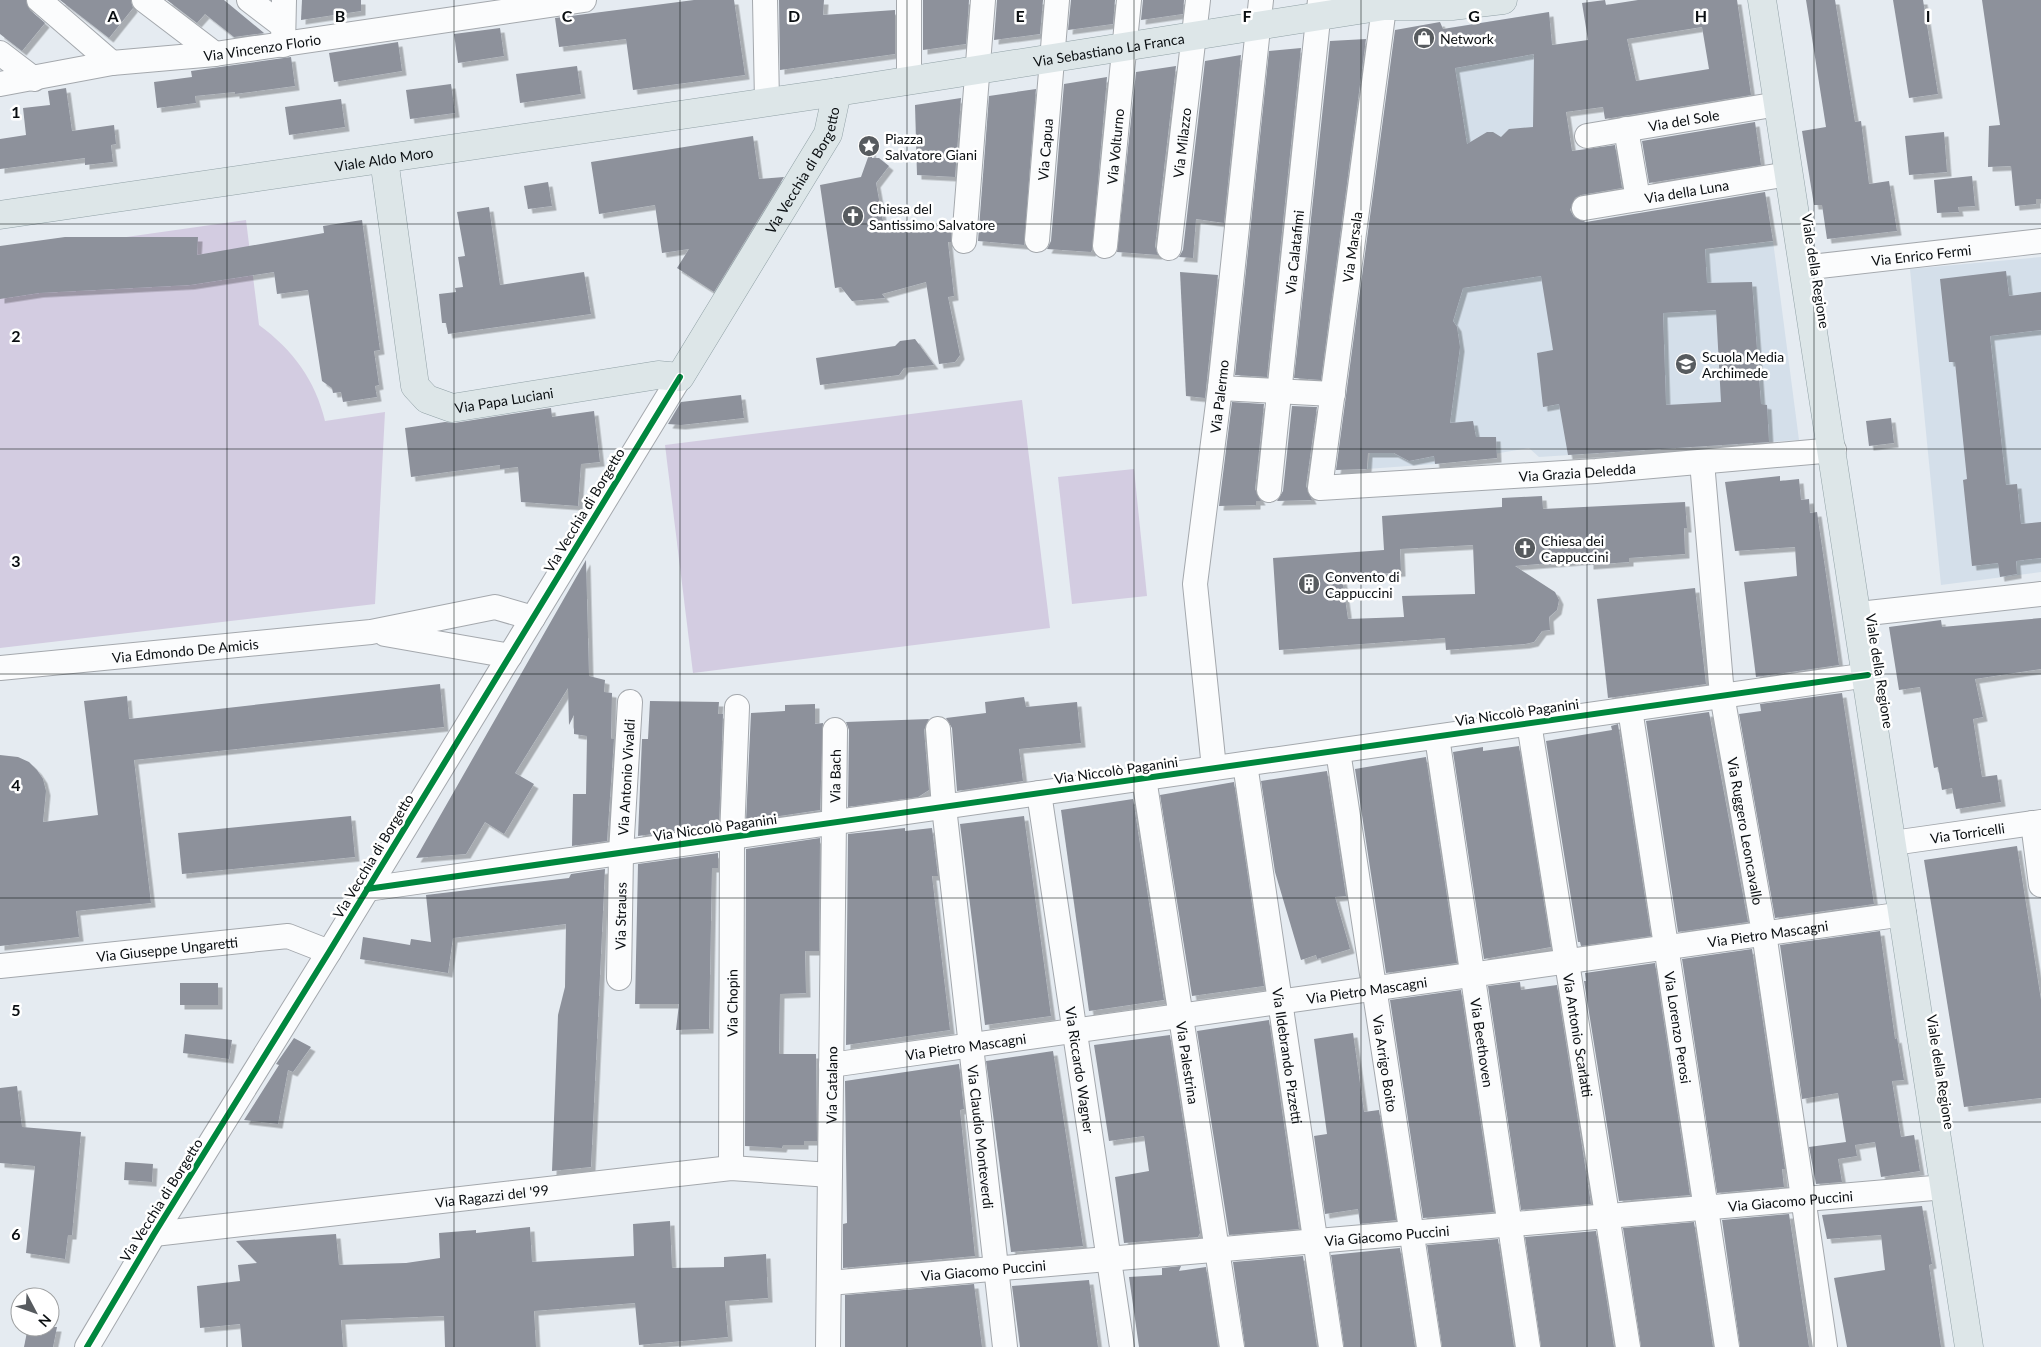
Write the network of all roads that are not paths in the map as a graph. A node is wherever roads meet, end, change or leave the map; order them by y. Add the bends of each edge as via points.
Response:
1 (39, 0) edge
2 (144, 0) edge
3 (248, 0) edge
4 (284, 0) edge
5 (584, 0) edge
6 (764, 0) edge
7 (909, 0) edge
8 (983, 0) edge
9 (1057, 0) edge
10 (1129, 0) edge
11 (1198, 0) edge
12 (1503, 0) edge
13 (1762, 0) edge
14 (1454, 2) edge
15 (1385, 3) edge
16 (1319, 8) edge
17 (455, 10) edge
18 (1260, 13) edge
19 (283, 35) junction
20 (1194, 36) junction
21 (1124, 47) junction
22 (0, 53) edge
23 (215, 54) junction
24 (1053, 58) junction
25 (112, 63) junction
26 (979, 70) junction
27 (34, 79) junction
28 (909, 80) junction
29 (0, 84) edge
30 (837, 92) junction
31 (767, 101) junction
32 (1778, 104) junction
33 (1626, 129) junction
34 (1587, 136) dead end
35 (384, 159) junction
36 (1788, 174) junction
37 (1638, 199) junction
38 (1584, 208) dead end
39 (0, 215) edge
40 (1037, 240) dead end
41 (964, 241) dead end
42 (2041, 241) edge
43 (1105, 246) dead end
44 (1169, 248) dead end
45 (1802, 268) junction
46 (680, 377) junction
47 (1220, 388) junction
48 (1279, 391) junction
49 (1333, 394) junction
50 (1834, 450) junction
51 (1702, 462) junction
52 (1320, 488) joint
53 (1269, 490) dead end
54 (2041, 594) edge
55 (1859, 614) junction
56 (533, 618) junction
57 (371, 632) junction
58 (510, 656) junction
59 (0, 668) edge
60 (1868, 675) junction
61 (1722, 695) junction
62 (630, 702) dead end
63 (737, 707) dead end
64 (1630, 709) junction
65 (1529, 723) junction
66 (938, 729) dead end
67 (835, 730) dead end
68 (1437, 736) junction
69 (1338, 751) junction
70 (1245, 764) junction
71 (1214, 768) junction
72 (1144, 778) junction
73 (1039, 793) junction
74 (944, 807) junction
75 (834, 822) junction
76 (2037, 823) edge
77 (732, 837) junction
78 (1893, 843) junction
79 (621, 852) junction
80 (2041, 885) edge
81 (367, 889) junction
82 (1904, 914) junction
83 (1764, 934) junction
84 (1666, 947) junction
85 (329, 952) junction
86 (1567, 962) junction
87 (0, 966) edge
88 (1473, 975) junction
89 (619, 978) dead end
90 (1376, 988) junction
91 (1280, 1002) junction
92 (1181, 1016) junction
93 (1075, 1031) junction
94 (971, 1046) junction
95 (831, 1065) junction
96 (731, 1168) junction
97 (830, 1175) junction
98 (1945, 1187) junction
99 (1803, 1199) junction
100 (1706, 1207) junction
101 (1607, 1216) junction
102 (1510, 1224) junction
103 (1412, 1233) junction
104 (154, 1234) junction
105 (1316, 1241) junction
106 (1217, 1250) junction
107 (1109, 1259) junction
108 (996, 1269) junction
109 (829, 1283) junction
110 (87, 1347) edge
111 (828, 1347) edge
112 (1005, 1347) edge
113 (1122, 1347) edge
114 (1232, 1347) edge
115 (1331, 1347) edge
116 (1429, 1347) edge
117 (1528, 1347) edge
118 (1628, 1347) edge
119 (1727, 1347) edge
120 (1825, 1347) edge
121 (1970, 1347) edge

1 - 25 street
2 - 23 street
3 - 19 street
4 - 19 street
5 - 17 street, Via Vincenzo Florio
6 - 31 street
7 - 28 street
8 - 26 street
9 - 24 street, Via Capua
10 - 21 street, Via Volturno
11 - 20 street, Via Milazzo
12 - 14 main road, Via Sebastiano La Franca
13 - 32 main road, Viale della Regione
14 - 15 main road, Via Sebastiano La Franca
15 - 16 main road, Via Sebastiano La Franca
15 - 49 street, Via Marsala
16 - 18 main road, Via Sebastiano La Franca
16 - 48 street, Via Calatafimi
17 - 19 street, Via Vincenzo Florio
18 - 20 main road, Via Sebastiano La Franca
18 - 47 street, Via Palermo
19 - 23 street, Via Vincenzo Florio
20 - 21 main road, Via Sebastiano La Franca
20 - 44 street, Via Milazzo
21 - 24 main road, Via Sebastiano La Franca
21 - 43 street, Via Volturno
22 - 27 street
23 - 25 street, Via Vincenzo Florio
24 - 26 main road, Via Sebastiano La Franca
24 - 40 street, Via Capua
25 - 27 street, Via Vincenzo Florio
26 - 28 main road, Via Sebastiano La Franca
26 - 41 street
27 - 29 street, Via Vincenzo Florio
28 - 30 main road, Via Sebastiano La Franca
30 - 31 main road, Via Sebastiano La Franca
30 - 46 main road, Via Vecchia di Borgetto via 828,134
31 - 35 main road, Viale Aldo Moro
32 - 33 street, Via del Sole
32 - 36 main road, Viale della Regione
33 - 34 street, Via del Sole
33 - 37 street
35 - 39 main road, Viale Aldo Moro
35 - 46 main road, Via Papa Luciani via 415,386 427,399 452,408 658,375
36 - 37 street, Via della Luna
36 - 45 main road, Viale della Regione
37 - 38 street, Via della Luna
42 - 45 street, Via Enrico Fermi
45 - 50 main road, Viale della Regione
46 - 56 street, Via Vecchia di Borgetto
47 - 48 street
47 - 71 street, Via Palermo via 1195,584
48 - 49 street
48 - 53 street, Via Calatafimi
49 - 52 street, Via Marsala
50 - 51 street, Via Grazia Deledda
50 - 55 main road, Viale della Regione
51 - 52 street, Via Grazia Deledda
51 - 61 street, Via Ruggero Leoncavallo
54 - 55 street
55 - 60 main road, Viale della Regione
56 - 57 street via 495,607
56 - 58 street, Via Vecchia di Borgetto
57 - 58 street
57 - 59 street, Via Edmondo De Amicis
58 - 81 street, Via Vecchia di Borgetto
60 - 61 street, Via Niccolò Paganini
60 - 78 main road, Viale della Regione
61 - 64 street, Via Niccolò Paganini
61 - 83 street, Via Ruggero Leoncavallo
62 - 79 street, Via Antonio Vivaldi
63 - 77 street, Via Chopin
64 - 65 street, Via Niccolò Paganini
64 - 84 street, Via Lorenzo Perosi
65 - 68 street, Via Niccolò Paganini
65 - 86 street, Via Antonio Scarlatti
66 - 74 street, Via Claudio Monteverdi
67 - 75 street, Via Bach
68 - 69 street, Via Niccolò Paganini
68 - 88 street, Via Beethoven
69 - 70 street, Via Niccolò Paganini
69 - 90 street, Via Arrigo Boito
70 - 71 street, Via Niccolò Paganini
70 - 91 street, Via Ildebrando Pizzetti
71 - 72 street, Via Niccolò Paganini
72 - 73 street, Via Niccolò Paganini
72 - 92 street, Via Palestrina
73 - 74 street, Via Niccolò Paganini
73 - 93 street, Via Riccardo Wagner
74 - 75 street, Via Niccolò Paganini
74 - 94 street, Via Claudio Monteverdi
75 - 77 street, Via Niccolò Paganini
75 - 95 street, Via Catalano
76 - 78 street, Via Torricelli
76 - 80 street
77 - 79 street, Via Niccolò Paganini
77 - 96 street, Via Chopin
78 - 82 main road, Viale della Regione
79 - 81 street, Via Niccolò Paganini
79 - 89 street, Via Strauss
81 - 85 street, Via Vecchia di Borgetto
82 - 83 street, Via Pietro Mascagni
82 - 98 main road, Viale della Regione
83 - 84 street, Via Pietro Mascagni
83 - 99 street, Via Ruggero Leoncavallo
84 - 86 street, Via Pietro Mascagni
84 - 100 street, Via Lorenzo Perosi
85 - 87 street, Via Giuseppe Ungaretti via 288,936
85 - 104 street, Via Vecchia di Borgetto
86 - 88 street, Via Pietro Mascagni
86 - 101 street, Via Antonio Scarlatti
88 - 90 street, Via Pietro Mascagni
88 - 102 street, Via Beethoven
90 - 91 street, Via Pietro Mascagni
90 - 103 street, Via Arrigo Boito
91 - 92 street, Via Pietro Mascagni
91 - 105 street, Via Ildebrando Pizzetti
92 - 93 street, Via Pietro Mascagni
92 - 106 street, Via Palestrina
93 - 94 street, Via Pietro Mascagni
93 - 107 street, Via Riccardo Wagner
94 - 95 street, Via Pietro Mascagni
94 - 108 street, Via Claudio Monteverdi
95 - 97 street, Via Catalano
96 - 97 street, Via Ragazzi del '99
96 - 104 street, Via Ragazzi del '99
97 - 109 street, Via Catalano
98 - 99 street, Via Giacomo Puccini
98 - 121 main road, Viale della Regione
99 - 100 street, Via Giacomo Puccini
99 - 120 street, Via Ruggero Leoncavallo
100 - 101 street, Via Giacomo Puccini
100 - 119 street, Via Lorenzo Perosi
101 - 102 street, Via Giacomo Puccini
101 - 118 street, Via Antonio Scarlatti
102 - 103 street, Via Giacomo Puccini
102 - 117 street, Via Beethoven
103 - 105 street, Via Giacomo Puccini
103 - 116 street, Via Arrigo Boito
104 - 110 street, Via Vecchia di Borgetto
105 - 106 street, Via Giacomo Puccini
105 - 115 street, Via Ildebrando Pizzetti
106 - 107 street, Via Giacomo Puccini
106 - 114 street, Via Palestrina
107 - 108 street, Via Giacomo Puccini
107 - 113 street, Via Riccardo Wagner
108 - 109 street, Via Giacomo Puccini
108 - 112 street, Via Claudio Monteverdi
109 - 111 street, Via Catalano

